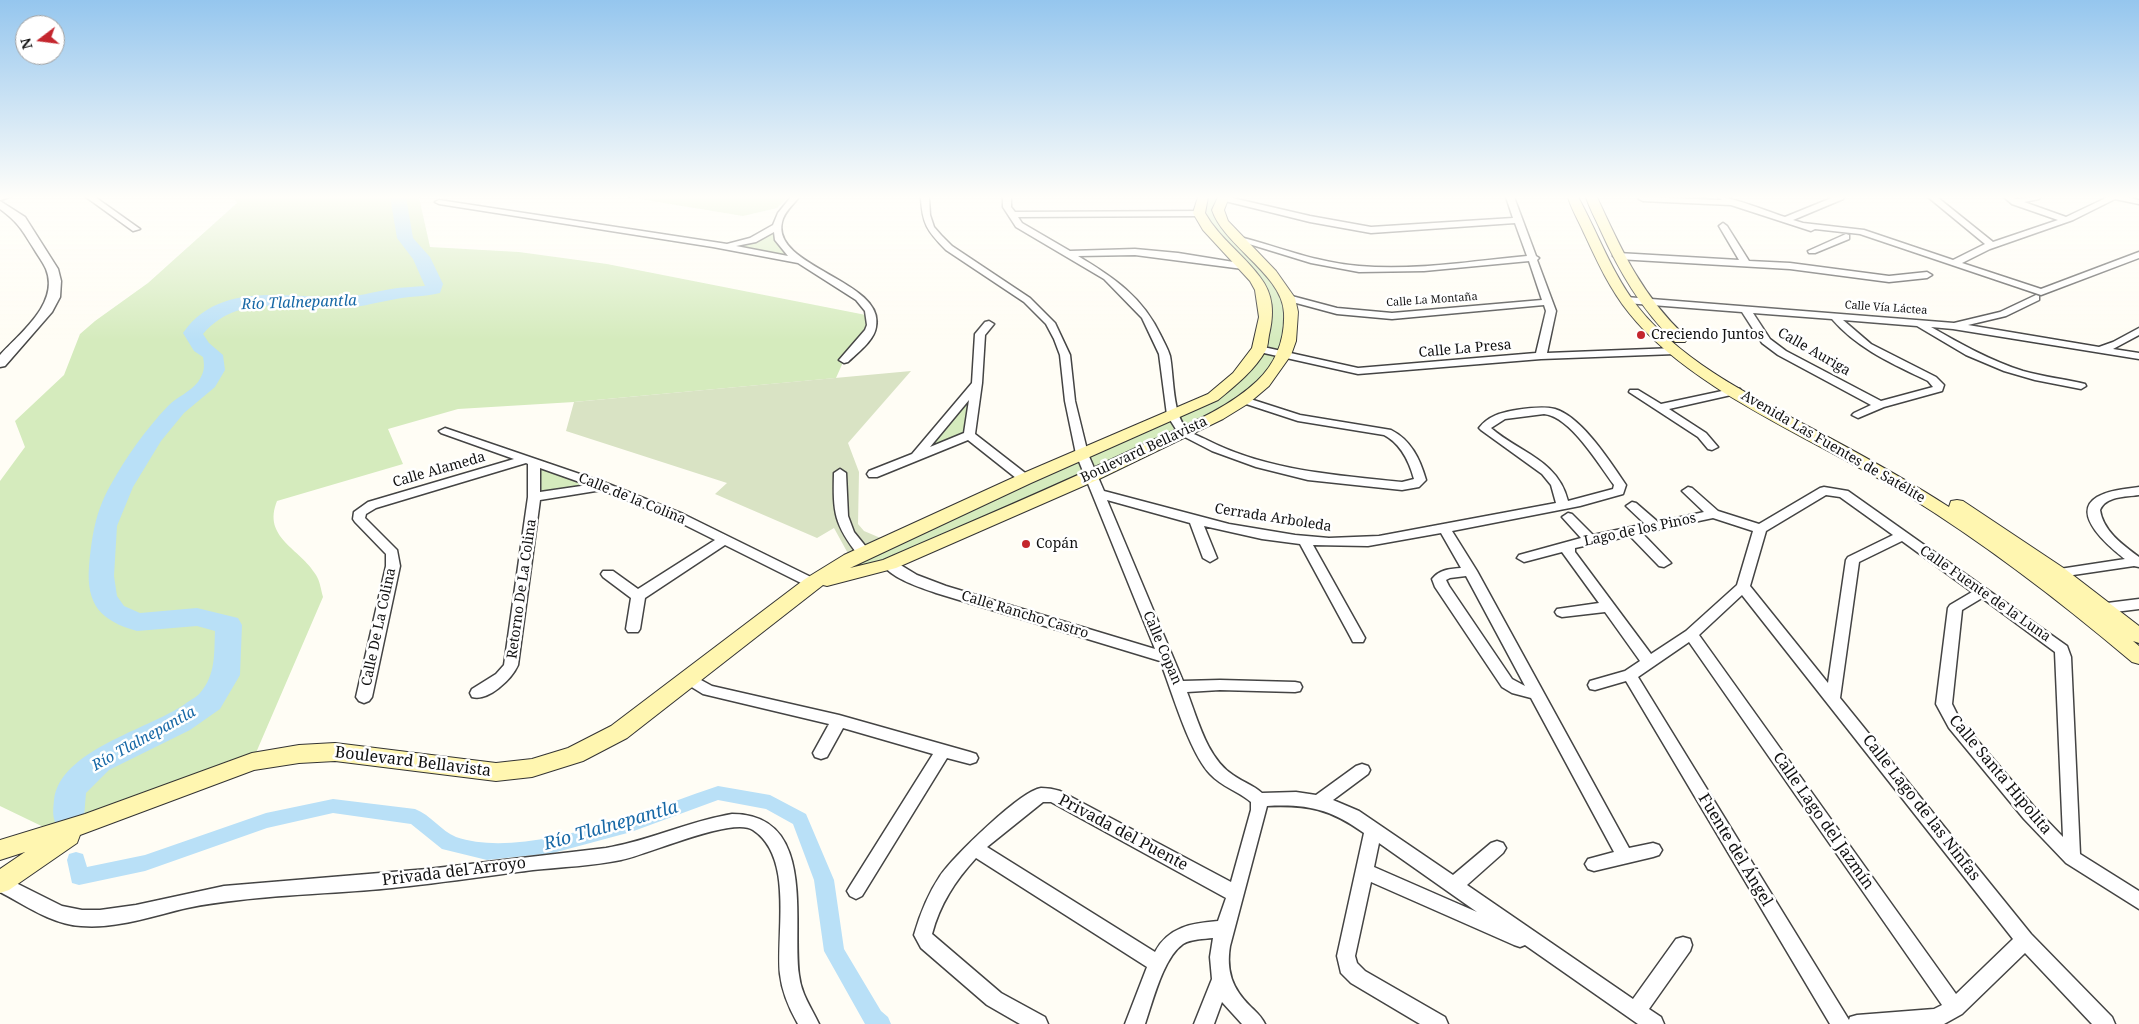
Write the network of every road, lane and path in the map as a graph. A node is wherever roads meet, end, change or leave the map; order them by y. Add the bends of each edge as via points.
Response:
1 (37, 245) edge
2 (717, 245) edge
3 (784, 245) edge
4 (946, 245) edge
5 (1053, 245) edge
6 (1223, 245) edge
7 (1244, 245) edge
8 (1258, 245) edge
9 (1529, 245) edge
10 (1597, 245) edge
11 (1613, 245) edge
12 (1734, 245) edge
13 (1828, 245) edge
14 (1899, 245) edge
15 (1991, 245) edge
16 (1812, 252) dead end
17 (1069, 254) junction
18 (2139, 255) edge
19 (1618, 256) junction
20 (1534, 258) junction
21 (801, 262) junction
22 (1745, 262) junction
23 (1954, 263) junction
24 (1243, 266) junction
25 (1927, 275) dead end
26 (2038, 295) junction
27 (1288, 298) junction
28 (1626, 300) junction
29 (1549, 302) junction
30 (1646, 302) junction
31 (1745, 309) junction
32 (1835, 317) junction
33 (1918, 323) junction
34 (989, 324) dead end
35 (1954, 326) junction
36 (2139, 331) edge
37 (1259, 349) junction
38 (2102, 349) junction
39 (1675, 351) junction
40 (1284, 355) junction
41 (1541, 356) junction
42 (2139, 356) edge
43 (844, 360) dead end
44 (0, 363) edge
45 (977, 383) junction
46 (1730, 384) junction
47 (2081, 386) dead end
48 (1634, 392) dead end
49 (1244, 400) junction
50 (1880, 405) junction
51 (1660, 408) junction
52 (1173, 415) junction
53 (1858, 415) dead end
54 (445, 431) dead end
55 (1183, 432) junction
56 (969, 435) junction
57 (1712, 447) dead end
58 (1082, 454) junction
59 (916, 456) junction
60 (531, 460) junction
61 (840, 473) dead end
62 (874, 474) dead end
63 (1092, 476) junction
64 (1026, 479) junction
65 (602, 486) junction
66 (1688, 491) dead end
67 (2139, 491) edge
68 (1099, 494) junction
69 (534, 497) junction
70 (1632, 506) dead end
71 (1566, 511) junction
72 (360, 512) joint
73 (1714, 514) junction
74 (1197, 524) junction
75 (1655, 526) junction
76 (1444, 528) junction
77 (1760, 529) junction
78 (1633, 531) junction
79 (1903, 535) junction
80 (724, 540) junction
81 (1304, 540) junction
82 (1590, 540) junction
83 (1568, 548) junction
84 (864, 553) junction
85 (1210, 558) dead end
86 (1524, 558) dead end
87 (2138, 562) edge
88 (1664, 563) dead end
89 (889, 564) junction
90 (1470, 571) junction
91 (2058, 573) junction
92 (608, 574) dead end
93 (2038, 575) junction
94 (812, 583) junction
95 (1743, 587) junction
96 (1982, 592) junction
97 (638, 596) junction
98 (2139, 604) edge
99 (1609, 607) junction
100 (2104, 608) junction
101 (2084, 611) junction
102 (1562, 612) dead end
103 (633, 629) dead end
104 (1691, 634) junction
105 (2139, 636) edge
106 (1358, 638) dead end
107 (1165, 657) junction
108 (2139, 657) edge
109 (1648, 661) junction
110 (1630, 675) junction
111 (690, 679) junction
112 (1595, 685) dead end
113 (1295, 687) dead end
114 (1178, 688) junction
115 (477, 693) dead end
116 (1536, 693) junction
117 (364, 697) dead end
118 (1833, 698) junction
119 (839, 721) junction
120 (943, 751) junction
121 (821, 753) dead end
122 (970, 758) dead end
123 (1362, 770) dead end
124 (1258, 800) junction
125 (1319, 801) junction
126 (1374, 830) junction
127 (1497, 848) dead end
128 (975, 849) junction
129 (1653, 850) dead end
130 (16, 853) edge
131 (1624, 856) junction
132 (2072, 858) junction
133 (1594, 864) dead end
134 (1365, 871) junction
135 (0, 883) edge
136 (1453, 886) junction
137 (856, 891) dead end
138 (1236, 894) junction
139 (2139, 901) edge
140 (1226, 929) junction
141 (2026, 940) junction
142 (1683, 945) dead end
143 (1546, 950) junction
144 (1158, 964) junction
145 (1221, 980) junction
146 (1954, 1008) junction
147 (1636, 1011) junction
148 (809, 1024) edge
149 (1038, 1024) edge
150 (1135, 1024) edge
151 (1204, 1024) edge
152 (1255, 1024) edge
153 (1438, 1024) edge
154 (1654, 1024) edge
155 (1841, 1024) edge
156 (1857, 1024) edge
157 (2105, 1024) edge

1 - 44 street via 52,269 54,297 46,312
2 - 21 street
3 - 21 street
4 - 58 street, Calle Copan via 1027,300 1050,323 1065,355 1070,401
5 - 17 street
6 - 24 main road, Boulevard Bellavista
7 - 27 main road, Boulevard Bellavista via 1279,283
8 - 20 street via 1357,268 1405,269
9 - 20 street
10 - 28 main road, Avenida Las Fuentes de Satélite via 1618,291
11 - 19 main road, Avenida Las Fuentes de Satélite
12 - 22 street
13 - 16 street
14 - 23 street
15 - 23 street
17 - 24 street via 1144,252
17 - 52 street via 1107,277 1147,317 1164,354
18 - 26 street
19 - 22 street
19 - 30 main road, Avenida Las Fuentes de Satélite
20 - 29 street
21 - 43 street via 853,293 869,309 872,325
22 - 25 street via 1889,279
23 - 26 street
24 - 37 main road, Boulevard Bellavista via 1262,290 1266,302
26 - 35 street via 2003,314
27 - 29 street, Calle La Montaña via 1353,314 1392,316
27 - 40 main road, Boulevard Bellavista via 1291,312 1289,341
28 - 30 street, Calle Vía Láctea
28 - 39 main road, Avenida Las Fuentes de Satélite
29 - 41 street via 1551,320
30 - 31 street, Calle Vía Láctea
30 - 46 main road, Avenida Las Fuentes de Satélite via 1665,326
31 - 32 street, Calle Vía Láctea
31 - 50 street, Calle Auriga via 1766,341 1782,353
32 - 33 street, Calle Vía Láctea
32 - 50 street via 1863,344 1939,385 1938,388
33 - 35 street, Calle Vía Láctea
33 - 47 street via 2002,367
34 - 45 street via 980,334
35 - 38 street, Calle Vía Láctea
36 - 38 street
37 - 40 street, Calle La Presa
37 - 52 main road, Boulevard Bellavista via 1228,386 1213,397
38 - 42 street, Calle Vía Láctea
39 - 41 street, Calle La Presa
39 - 46 main road, Avenida Las Fuentes de Satélite
40 - 41 street, Calle La Presa via 1358,371
40 - 49 main road, Boulevard Bellavista via 1264,383
45 - 56 street
45 - 59 street
46 - 51 street
46 - 91 main road, Avenida Las Fuentes de Satélite via 1760,394 1923,483
46 - 93 main road, Avenida Las Fuentes de Satélite via 1964,523
48 - 51 street
49 - 55 main road, Boulevard Bellavista
49 - 55 street via 1298,418 1397,436 1403,442 1420,480 1402,486 1308,476 1216,449
50 - 53 street
51 - 57 street via 1702,435
52 - 55 street
52 - 58 main road, Boulevard Bellavista
54 - 60 street, Calle de la Colina
55 - 63 main road, Boulevard Bellavista
56 - 59 street
56 - 64 street
58 - 63 street, Calle Copan
58 - 64 main road, Boulevard Bellavista
59 - 62 street
60 - 65 street, Calle de la Colina
60 - 69 street, Retorno De La Colina
60 - 72 street, Calle Alameda via 372,505
61 - 84 street via 843,526
63 - 68 street, Calle Copan
63 - 89 main road, Boulevard Bellavista
64 - 84 main road, Boulevard Bellavista
65 - 69 street
65 - 80 street, Calle de la Colina via 679,517
66 - 73 street
67 - 87 street via 2107,498 2098,502 2094,509 2100,529
68 - 74 street, Cerrada Arboleda
68 - 107 street, Calle Copan
69 - 115 street, Retorno De La Colina via 512,666 504,676
70 - 75 street
71 - 71 street, Cerrada Arboleda via 1554,480 1485,428 1490,420 1539,411 1554,412 1568,419 1620,485 1619,492
71 - 76 street, Cerrada Arboleda
71 - 82 street
72 - 117 street, Calle De La Colina via 359,519 392,553 394,566
73 - 75 street, Lago de los Pinos
73 - 77 street, Lago de los Pinos
74 - 81 street, Cerrada Arboleda
74 - 85 street
75 - 78 street, Lago de los Pinos
76 - 81 street, Cerrada Arboleda via 1364,542
76 - 90 street
77 - 79 street, Calle Fuente de la Luna via 1824,491 1834,491 1844,494
77 - 95 street
78 - 82 street, Lago de los Pinos
78 - 88 street
79 - 96 street, Calle Fuente de la Luna
79 - 118 street via 1852,560
80 - 94 street, Calle de la Colina
80 - 97 street
81 - 106 street
82 - 83 street, Lago de los Pinos
83 - 86 street
83 - 99 street, Lago de los Pinos via 1568,553
84 - 94 main road, Boulevard Bellavista
87 - 91 street
89 - 94 main road, Boulevard Bellavista
89 - 107 street, Calle Rancho Castro via 898,572 954,593
90 - 116 street
90 - 116 street via 1446,574 1439,579 1442,588 1507,683 1522,692
91 - 93 street
91 - 100 main road, Avenida Las Fuentes de Satélite
92 - 97 street
93 - 101 main road, Avenida Las Fuentes de Satélite
94 - 111 main road, Boulevard Bellavista
95 - 104 street
95 - 118 street, Calle Lago de las Ninfas
96 - 132 street, Calle Fuente de la Luna via 2062,650
96 - 132 street, Calle Santa Hipolita via 1955,608 1944,704 1954,724
97 - 103 street
98 - 100 street
99 - 102 street
99 - 109 street, Lago de los Pinos
100 - 101 street
100 - 105 main road, Avenida Las Fuentes de Satélite
101 - 108 main road, Avenida Las Fuentes de Satélite
104 - 109 street
104 - 146 street, Calle Lago del Jazmín
107 - 114 street, Calle Copan
109 - 110 street
110 - 112 street
110 - 155 street, Fuente del Ángel
111 - 119 street via 708,690
111 - 130 main road, Boulevard Bellavista via 619,732 575,755 532,768 496,772 334,752 299,754 252,762
113 - 114 street via 1220,685
114 - 124 street, Calle Copan via 1201,748 1214,768
116 - 131 street
118 - 141 street, Calle Lago de las Ninfas
119 - 120 street
119 - 121 street
120 - 122 street
120 - 137 street
123 - 125 street
124 - 125 street
124 - 138 street via 1259,810
125 - 126 street via 1336,807
126 - 134 street
126 - 136 street
127 - 136 street
128 - 138 street, Privada del Puente via 1031,800 1041,795 1054,796
128 - 144 street
128 - 149 street, Privada del Puente via 952,873 939,894 923,935 927,942 994,999
129 - 131 street
130 - 135 main road, Boulevard Bellavista
131 - 133 street
132 - 139 street, Calle Santa Hipolita
134 - 143 street
134 - 153 street via 1346,956 1348,967 1358,977
135 - 148 street, Privada del Arroyo via 63,915 105,917 222,894 414,878 628,852 731,820 756,822 772,836 785,860 789,982 801,1015
136 - 143 street
138 - 140 street
140 - 144 street via 1200,930 1175,939
140 - 145 street via 1220,954
141 - 146 street
141 - 157 street, Calle Lago de las Ninfas
142 - 147 street
143 - 147 street
144 - 150 street
145 - 151 street
145 - 152 street via 1231,998
146 - 156 street via 1936,1018
147 - 154 street

